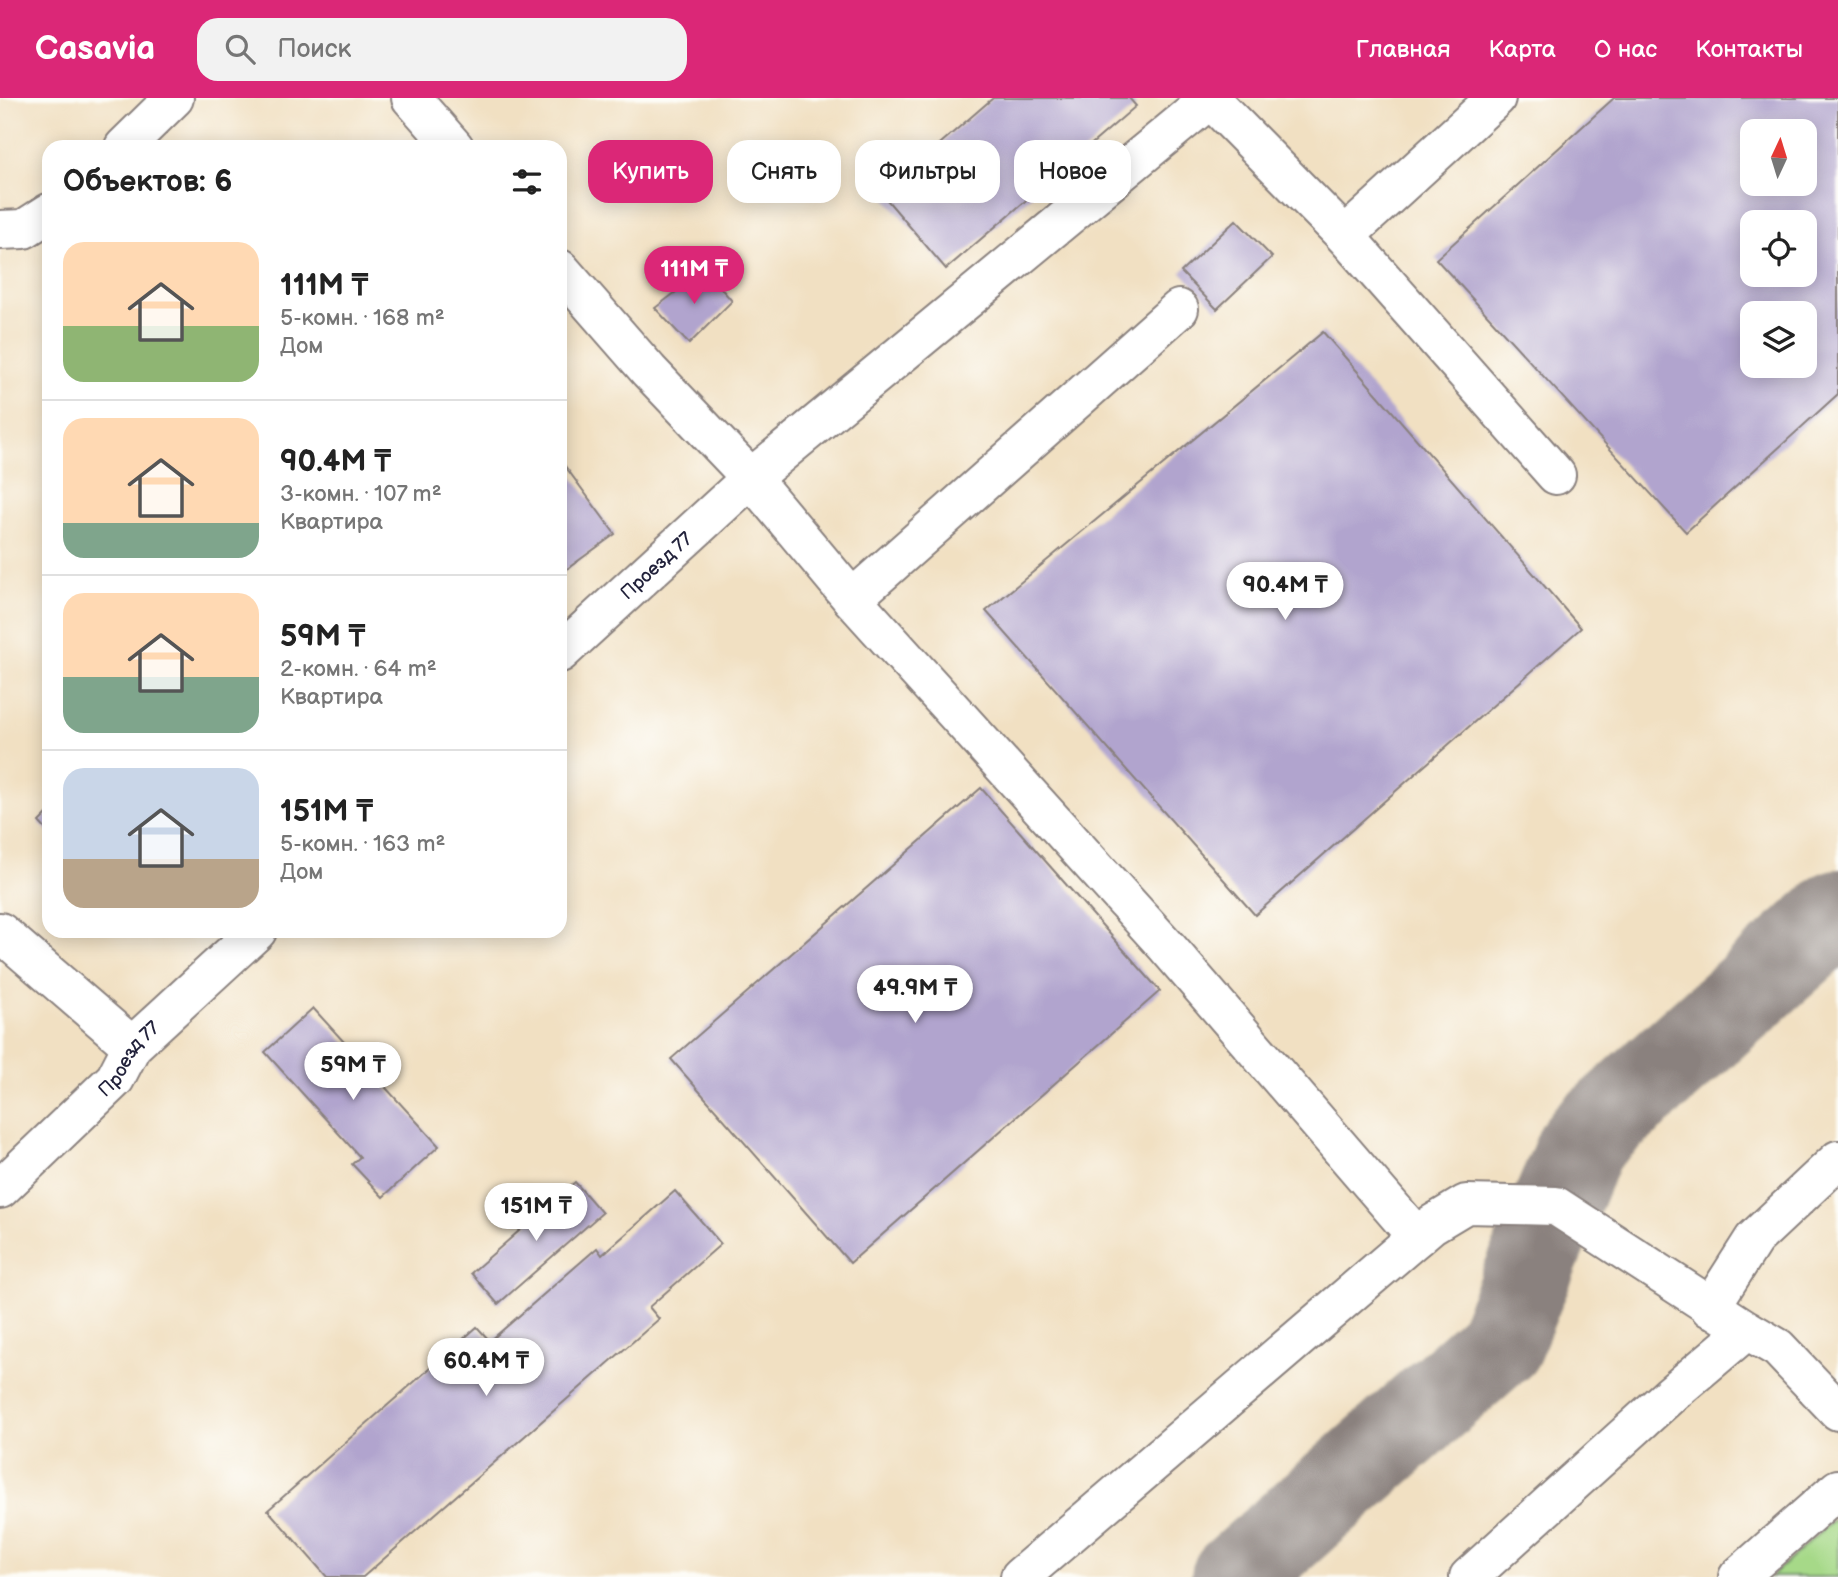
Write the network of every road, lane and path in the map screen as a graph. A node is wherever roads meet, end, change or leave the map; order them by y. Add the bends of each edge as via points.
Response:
1 (174, 98) edge
2 (411, 98) edge
3 (1496, 98) edge
4 (1210, 99) edge
5 (131, 140) edge
6 (448, 140) edge
7 (42, 217) edge
8 (0, 230) edge
9 (1345, 236) junction
10 (567, 277) edge
11 (1179, 309) dead end
12 (1556, 475) dead end
13 (751, 478) junction
14 (852, 599) junction
15 (567, 647) edge
16 (0, 932) edge
17 (249, 938) edge
18 (132, 1046) junction
19 (1838, 1160) edge
20 (0, 1189) edge
21 (1417, 1237) junction
22 (1710, 1308) junction
23 (1747, 1330) junction
24 (1838, 1411) edge
25 (1838, 1489) edge
26 (1020, 1577) edge
27 (1469, 1577) edge
28 (1738, 1577) edge

1 - 5 lane
2 - 6 lane
3 - 9 lane
4 - 9 lane
4 - 13 lane, Проезд 77
7 - 8 lane via 24,229
9 - 12 lane
10 - 13 lane
11 - 14 lane
13 - 14 lane
13 - 15 lane, Проезд 77
14 - 21 lane via 1167,947
16 - 18 lane
17 - 18 lane, Проезд 77
18 - 20 lane, Проезд 77 via 115,1079
19 - 22 lane via 1754,1239
21 - 22 lane via 1466,1204 1556,1206
21 - 26 lane
22 - 23 lane
23 - 24 lane via 1778,1348
23 - 27 lane
25 - 28 lane

